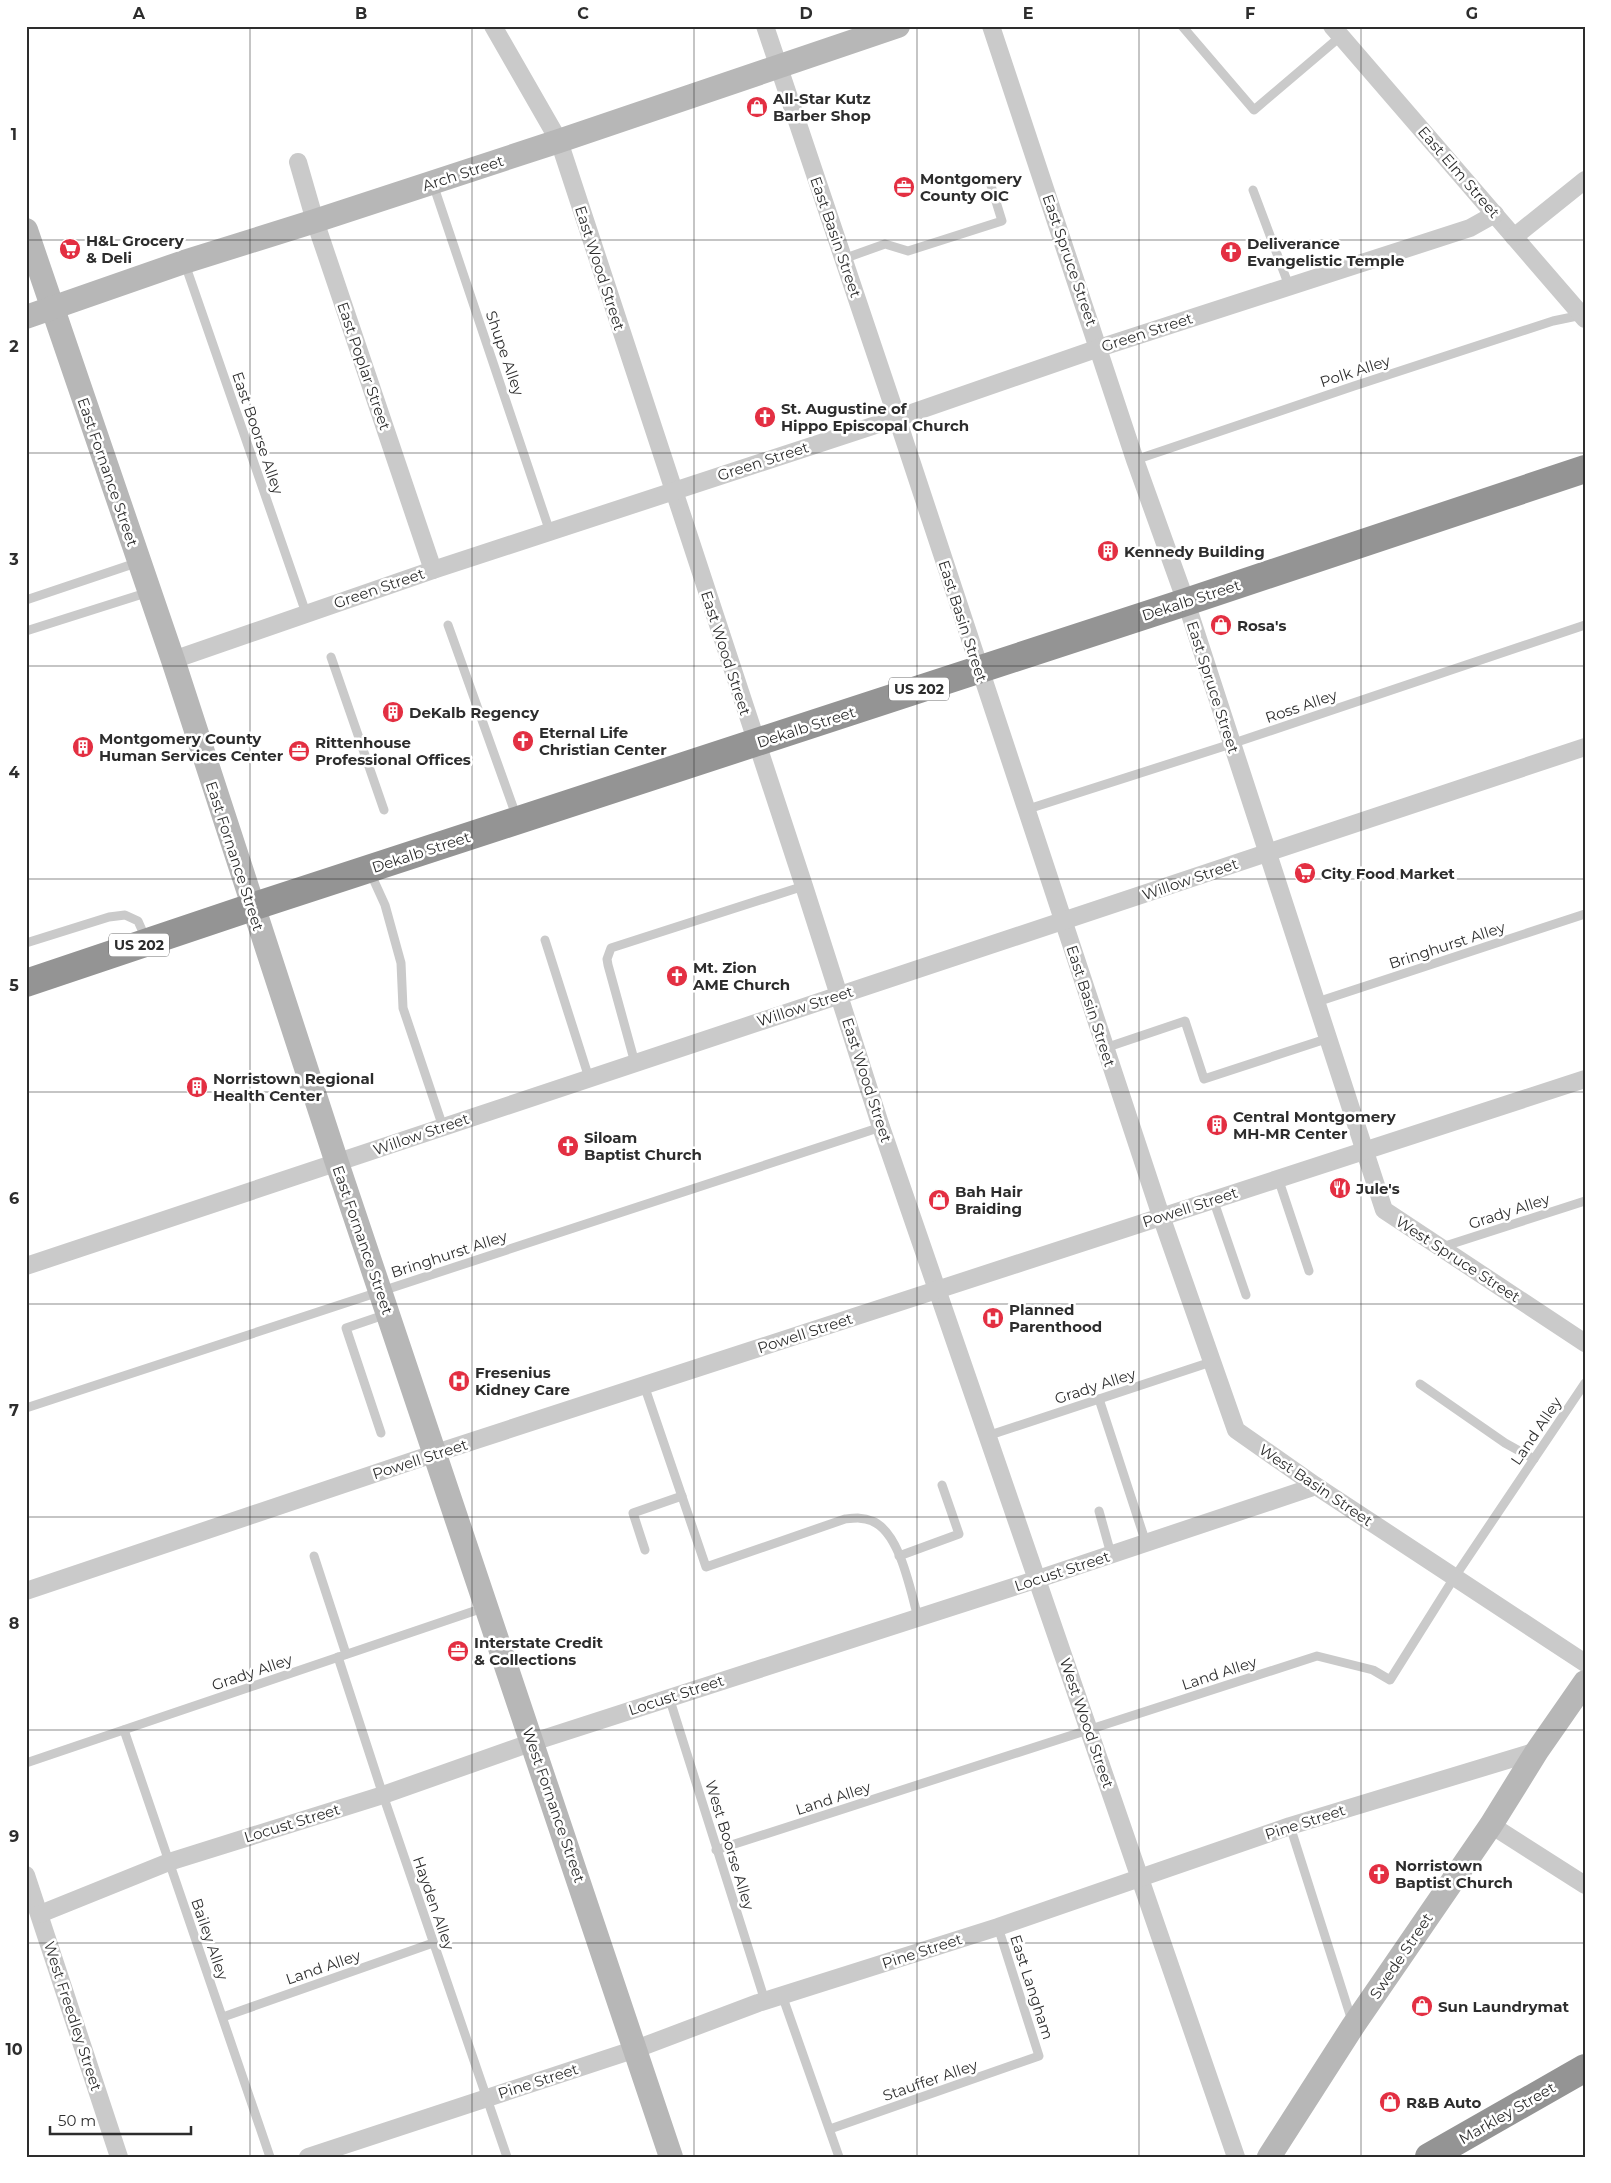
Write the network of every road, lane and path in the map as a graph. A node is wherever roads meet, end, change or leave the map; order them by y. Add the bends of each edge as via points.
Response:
1 (493, 26) edge
2 (765, 26) edge
3 (898, 26) edge
4 (991, 26) edge
5 (1182, 26) edge
6 (1336, 31) edge
7 (779, 67) junction
8 (558, 141) junction
9 (298, 162) dead end
10 (989, 179) dead end
11 (1585, 180) edge
12 (433, 183) junction
13 (1253, 190) dead end
14 (1495, 214) junction
15 (315, 222) junction
16 (26, 230) edge
17 (1514, 237) junction
18 (843, 259) junction
19 (184, 262) junction
20 (1290, 286) junction
21 (52, 309) junction
22 (1584, 316) edge
23 (26, 317) edge
24 (1099, 348) junction
25 (897, 418) junction
26 (1135, 460) junction
27 (1585, 469) edge
28 (673, 491) junction
29 (550, 532) junction
30 (139, 562) junction
31 (433, 570) junction
32 (149, 592) junction
33 (26, 600) edge
34 (1186, 602) junction
35 (306, 613) junction
36 (448, 625) dead end
37 (1585, 625) edge
38 (26, 631) edge
39 (331, 657) dead end
40 (173, 660) junction
41 (979, 670) junction
42 (756, 743) junction
43 (1231, 744) junction
44 (1585, 747) edge
45 (384, 810) dead end
46 (1025, 810) junction
47 (518, 820) junction
48 (1267, 853) junction
49 (369, 869) junction
50 (804, 886) junction
51 (252, 907) junction
52 (1585, 914) edge
53 (1063, 922) junction
54 (546, 940) dead end
55 (148, 942) junction
56 (26, 943) edge
57 (26, 983) edge
58 (839, 995) junction
59 (1317, 1002) junction
60 (1329, 1038) junction
61 (1105, 1048) junction
62 (635, 1063) junction
63 (588, 1078) junction
64 (1585, 1079) edge
65 (881, 1126) junction
66 (443, 1127) junction
67 (1365, 1150) junction
68 (337, 1163) junction
69 (1278, 1178) junction
70 (1214, 1199) junction
71 (1585, 1201) edge
72 (1161, 1216) junction
73 (1442, 1247) junction
74 (26, 1266) edge
75 (1309, 1271) dead end
76 (938, 1289) junction
77 (1246, 1295) dead end
78 (384, 1303) junction
79 (1585, 1343) edge
80 (1212, 1362) junction
81 (1585, 1383) edge
82 (1420, 1384) dead end
83 (644, 1385) junction
84 (1099, 1399) junction
85 (26, 1408) edge
86 (381, 1433) dead end
87 (987, 1436) junction
88 (436, 1453) junction
89 (1534, 1459) junction
90 (942, 1485) dead end
91 (1316, 1486) junction
92 (682, 1496) junction
93 (1099, 1512) dead end
94 (1146, 1543) junction
95 (645, 1550) dead end
96 (1112, 1554) junction
97 (314, 1556) dead end
98 (899, 1556) junction
99 (1454, 1578) junction
100 (1038, 1579) junction
101 (26, 1591) edge
102 (486, 1607) junction
103 (918, 1617) junction
104 (342, 1655) junction
105 (1585, 1664) edge
106 (1585, 1682) edge
107 (669, 1697) junction
108 (124, 1730) junction
109 (1089, 1730) junction
110 (533, 1742) junction
111 (1537, 1751) junction
112 (26, 1763) edge
113 (382, 1795) junction
114 (1491, 1825) junction
115 (1290, 1826) junction
116 (716, 1850) junction
117 (169, 1862) junction
118 (26, 1875) edge
119 (1141, 1878) junction
120 (1585, 1885) edge
121 (40, 1914) junction
122 (998, 1926) junction
123 (433, 1942) junction
124 (782, 1995) junction
125 (765, 2000) junction
126 (223, 2016) junction
127 (1353, 2026) junction
128 (636, 2049) junction
129 (1039, 2056) joint
130 (1585, 2068) edge
131 (488, 2098) junction
132 (830, 2129) junction
133 (119, 2157) edge
134 (270, 2157) edge
135 (308, 2157) edge
136 (507, 2157) edge
137 (671, 2157) edge
138 (839, 2157) edge
139 (1236, 2157) edge
140 (1268, 2157) edge
141 (1429, 2157) edge

1 - 8 street, East Wood Street
2 - 7 street, East Basin Street
3 - 7 street, Arch Street
4 - 24 street, East Spruce Street
5 - 6 lane via 1254,110
6 - 14 street, East Elm Street
7 - 8 street, Arch Street
7 - 18 street, East Basin Street
8 - 12 street, Arch Street
8 - 28 street, East Wood Street
9 - 15 street, East Poplar Street
10 - 18 lane via 1002,222 908,250 885,244
11 - 17 street
12 - 15 street, Arch Street
12 - 29 lane, Shupe Alley
13 - 20 lane
14 - 17 street, East Elm Street
14 - 20 street, Green Street via 1470,228
15 - 19 street, Arch Street
15 - 31 street, East Poplar Street
16 - 21 street, East Fornance Street
17 - 22 street, East Elm Street
18 - 25 street, East Basin Street
19 - 21 street, Arch Street
19 - 35 lane, East Boorse Alley
20 - 24 street, Green Street
21 - 23 street, Arch Street
21 - 30 street, East Fornance Street
22 - 26 lane, Polk Alley via 1534,327
24 - 25 street, Green Street
24 - 26 street, East Spruce Street
25 - 28 street, Green Street
25 - 41 street, East Basin Street
26 - 34 street, East Spruce Street
27 - 34 highway, Dekalb Street / US 202
28 - 29 street, Green Street
28 - 42 street, East Wood Street
29 - 31 street, Green Street
30 - 32 street, East Fornance Street
30 - 33 lane
31 - 35 street, Green Street
32 - 38 lane
32 - 40 street, East Fornance Street
34 - 41 highway, Dekalb Street / US 202
34 - 43 street, East Spruce Street
35 - 40 street, Green Street
36 - 47 lane
37 - 43 lane, Ross Alley
39 - 45 lane
40 - 51 street, East Fornance Street
41 - 42 highway, Dekalb Street / US 202
41 - 46 street, East Basin Street
42 - 47 highway, Dekalb Street / US 202
42 - 50 street, East Wood Street
43 - 46 lane, Ross Alley
43 - 48 street, East Spruce Street
44 - 48 street, Willow Street
46 - 53 street, East Basin Street
47 - 49 highway, Dekalb Street / US 202
48 - 53 street, Willow Street
48 - 59 street, East Spruce Street
49 - 51 highway, Dekalb Street / US 202
49 - 66 lane via 385,905 401,963 403,1008
50 - 58 street, East Wood Street
50 - 62 lane via 611,948 608,965
51 - 55 highway, Dekalb Street / US 202
51 - 68 street, East Fornance Street
52 - 59 lane, Bringhurst Alley
53 - 58 street, Willow Street
53 - 61 street, East Basin Street
54 - 63 lane
55 - 56 lane via 138,921 125,915
55 - 57 highway, Dekalb Street / US 202
58 - 62 street, Willow Street
58 - 65 street, East Wood Street
59 - 60 street, East Spruce Street
60 - 61 lane via 1204,1079 1184,1021
60 - 67 street, East Spruce Street
61 - 72 street, East Basin Street
62 - 63 street, Willow Street
63 - 66 street, Willow Street
64 - 67 street, Powell Street
65 - 76 street, East Wood Street
65 - 78 lane, Bringhurst Alley
66 - 68 street, Willow Street
67 - 69 street, Powell Street
67 - 73 street, West Spruce Street via 1384,1210
68 - 74 street, Willow Street
68 - 78 street, East Fornance Street
69 - 70 street, Powell Street
69 - 75 lane
70 - 72 street, Powell Street
70 - 77 lane
71 - 73 lane, Grady Alley
72 - 76 street, Powell Street
72 - 80 street, West Basin Street
73 - 79 street, West Spruce Street
76 - 83 street, Powell Street
76 - 87 street, West Wood Street
78 - 85 lane, Bringhurst Alley
78 - 86 lane via 346,1328
78 - 88 street, East Fornance Street
80 - 84 lane, Grady Alley
80 - 91 street, West Basin Street via 1236,1430
81 - 89 lane, Land Alley
82 - 89 lane via 1505,1443
83 - 88 street, Powell Street
83 - 92 lane
84 - 87 lane, Grady Alley
84 - 94 lane
87 - 100 street, West Wood Street
88 - 101 street, Powell Street
88 - 102 street, West Fornance Street
89 - 99 lane, Land Alley
90 - 98 lane via 959,1534
91 - 94 street, Locust Street
91 - 99 street, West Basin Street
92 - 95 lane via 633,1512
92 - 98 lane via 706,1567 859,1517 886,1530
93 - 96 lane
94 - 96 street, Locust Street
96 - 100 street, Locust Street
97 - 104 lane, Hayden Alley
98 - 103 lane
99 - 105 street, West Basin Street
99 - 109 lane, Land Alley via 1390,1680 1373,1670 1317,1656
100 - 103 street, Locust Street
100 - 109 street, West Wood Street
102 - 104 lane, Grady Alley
102 - 110 street, West Fornance Street
103 - 107 street, Locust Street
104 - 108 lane, Grady Alley
104 - 113 lane, Hayden Alley
106 - 111 street, Swede Street
107 - 110 street, Locust Street
107 - 116 lane, West Boorse Alley
108 - 112 lane, Grady Alley
108 - 117 lane, Bailey Alley
109 - 116 lane, Land Alley
109 - 119 street, West Wood Street
110 - 113 street, Locust Street
110 - 128 street, West Fornance Street
111 - 114 street, Swede Street
111 - 115 street, Pine Street
113 - 117 street, Locust Street
113 - 123 lane, Hayden Alley
114 - 120 street
114 - 127 street, Swede Street
115 - 119 street, Pine Street
115 - 127 lane
116 - 125 lane, West Boorse Alley
117 - 121 street, Locust Street
117 - 126 lane, Bailey Alley
118 - 121 street, West Freedley Street
119 - 122 street, Pine Street
119 - 139 street, West Wood Street
121 - 133 street, West Freedley Street
122 - 124 street, Pine Street
122 - 129 lane, East Langham
123 - 126 lane, Land Alley
123 - 131 lane, Hayden Alley
124 - 125 street, Pine Street
124 - 132 lane
125 - 128 street, Pine Street
126 - 134 lane, Bailey Alley
127 - 140 street, Swede Street
128 - 131 street, Pine Street
128 - 137 street, West Fornance Street
129 - 132 lane, Stauffer Alley
130 - 141 highway, Markley Street
131 - 135 street, Pine Street
131 - 136 lane, Hayden Alley
132 - 138 lane

